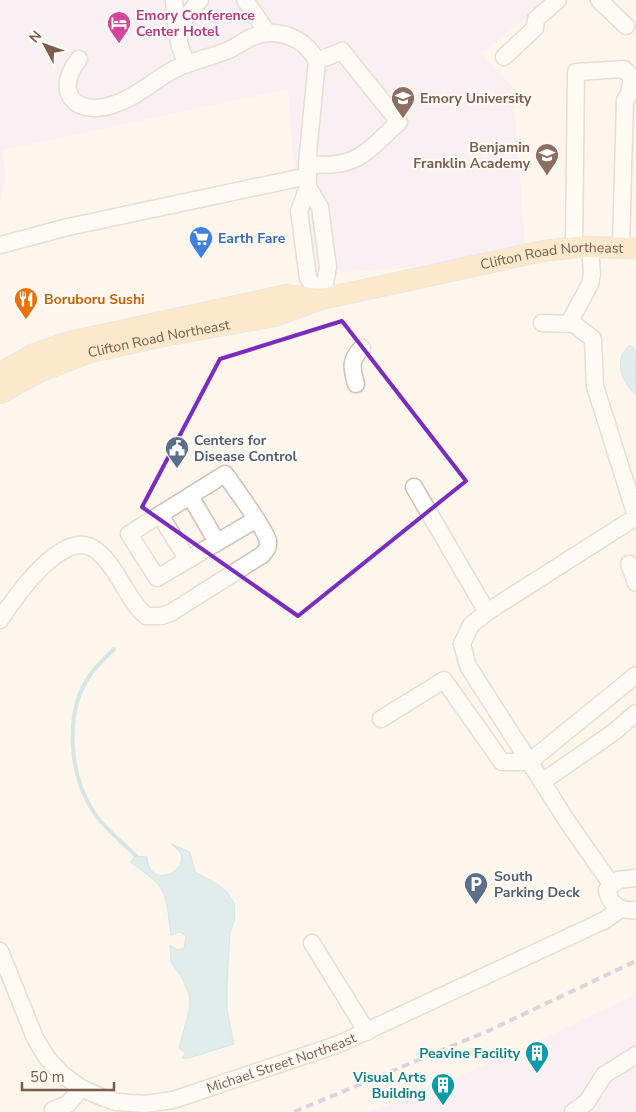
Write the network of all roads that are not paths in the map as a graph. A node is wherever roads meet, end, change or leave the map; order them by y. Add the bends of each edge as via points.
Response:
1 (174, 0) edge
2 (200, 0) edge
3 (245, 0) edge
4 (558, 0) edge
5 (599, 0) edge
6 (626, 26) dead end
7 (267, 32) junction
8 (177, 38) junction
9 (504, 58) dead end
10 (79, 59) dead end
11 (317, 61) junction
12 (187, 64) junction
13 (308, 176) junction
14 (0, 245) edge
15 (582, 247) junction
16 (628, 247) edge
17 (322, 299) junction
18 (542, 323) dead end
19 (569, 323) junction
20 (362, 348) dead end
21 (0, 370) edge
22 (356, 384) dead end
23 (0, 393) edge
24 (414, 487) dead end
25 (190, 496) junction
26 (160, 515) junction
27 (636, 517) edge
28 (255, 520) junction
29 (218, 542) junction
30 (188, 560) junction
31 (629, 564) dead end
32 (636, 583) edge
33 (487, 612) junction
34 (0, 620) edge
35 (636, 675) edge
36 (636, 712) edge
37 (381, 719) dead end
38 (529, 762) junction
39 (542, 782) junction
40 (635, 877) edge
41 (612, 884) junction
42 (628, 909) edge
43 (312, 943) dead end
44 (0, 951) edge
45 (367, 1032) junction
46 (636, 1055) edge
47 (81, 1088) junction
48 (53, 1110) dead end
49 (573, 1112) edge

1 - 8 street
2 - 8 street via 181,23
3 - 7 street
4 - 9 street via 536,19 536,28
5 - 6 street
7 - 11 street via 299,40
7 - 12 street
8 - 12 street
10 - 12 street via 67,77 66,87 71,98 81,107 95,108 114,105 133,96
11 - 13 street
11 - 13 street via 342,51 399,122 350,162 330,166
13 - 14 street via 68,227
13 - 17 street via 299,211 308,278
15 - 16 main road, Clifton Road Northeast
15 - 16 street via 576,72 624,69 632,78 625,100
15 - 17 main road, Clifton Road Northeast via 525,255
15 - 19 street via 592,274
17 - 21 main road, Clifton Road Northeast via 286,295 101,334 68,342
17 - 23 main road, Clifton Road Northeast via 275,316 91,352 41,371
18 - 19 street
19 - 27 street via 580,327 593,339 596,386
20 - 22 street via 351,366
24 - 33 street
25 - 26 street
25 - 28 street via 225,474
25 - 29 street
26 - 30 street
26 - 30 street via 129,534 157,578
27 - 33 street
28 - 29 street
28 - 34 street via 268,542 262,555 172,612 146,616 98,551 88,545 66,547 31,579
29 - 30 street
31 - 32 street
33 - 38 street via 471,625 462,644 468,666
35 - 38 street
36 - 39 street via 614,732
37 - 38 street via 444,680 502,762
38 - 39 street
39 - 41 street via 569,824 599,854
40 - 41 street
41 - 42 street via 607,890 608,898
42 - 45 street, Michael Street Northeast
43 - 45 street
44 - 47 street, Michael Street Northeast via 40,1048 63,1075
45 - 47 street, Michael Street Northeast via 277,1066 157,1104 117,1102
46 - 49 street via 604,1075 587,1102
47 - 48 street via 68,1104

